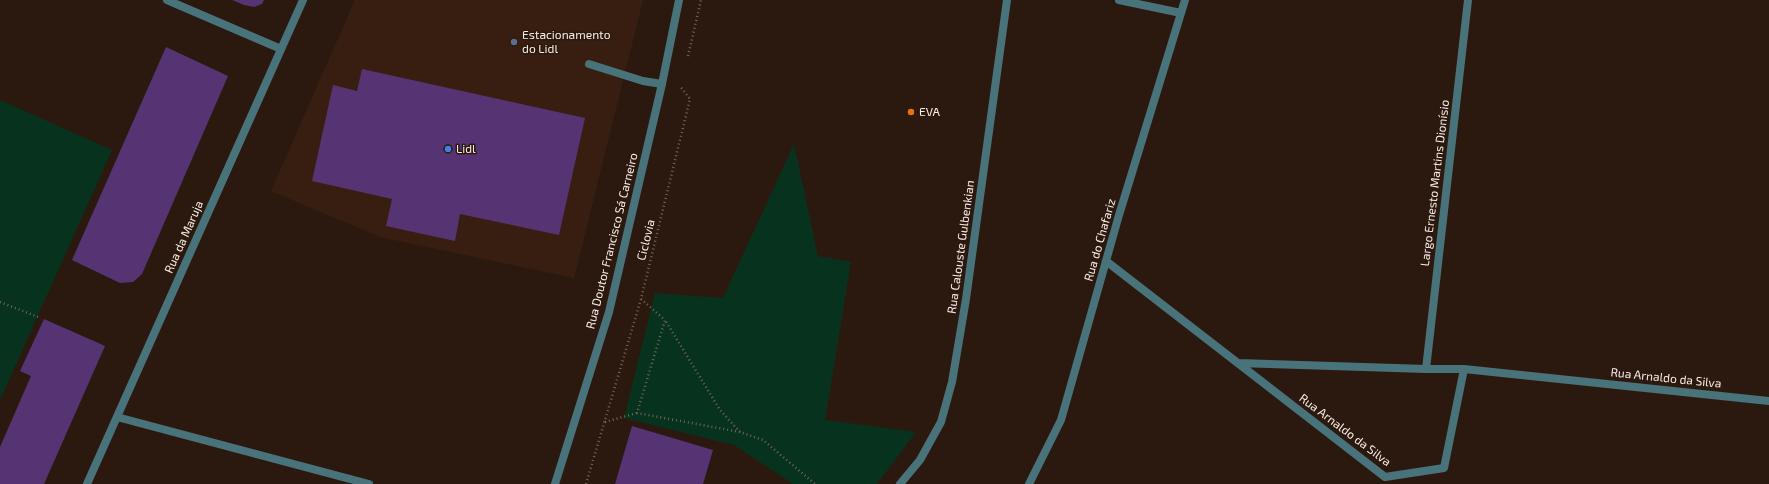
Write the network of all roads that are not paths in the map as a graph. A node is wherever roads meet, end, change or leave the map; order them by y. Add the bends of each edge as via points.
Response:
1 (167, 0) edge
2 (303, 0) edge
3 (679, 0) edge
4 (1007, 0) edge
5 (1119, 0) edge
6 (1185, 0) edge
7 (1468, 0) edge
8 (1181, 13) junction
9 (281, 49) junction
10 (589, 64) dead end
11 (662, 84) junction
12 (1106, 261) junction
13 (1238, 363) junction
14 (1426, 369) junction
15 (1464, 369) junction
16 (1769, 401) edge
17 (117, 417) junction
18 (1385, 480) edge
19 (87, 484) edge
20 (369, 484) edge
21 (555, 484) edge
22 (900, 484) edge
23 (1029, 484) edge

1 - 9 street
2 - 9 street, Rua da Maruja
3 - 11 street, Rua Doutor Francisco Sá Carneiro
4 - 22 street, Rua Calouste Gulbenkian via 966,300 952,382 941,422 920,460
5 - 8 street
6 - 8 street, Rua do Chafariz
7 - 14 street, Largo Ernesto Martins Dionísio
8 - 12 street, Rua do Chafariz
9 - 17 street, Rua da Maruja
10 - 11 street via 643,81
11 - 21 street, Rua Doutor Francisco Sá Carneiro via 609,312
12 - 13 street, Rua Arnaldo da Silva
12 - 23 street, Rua do Chafariz via 1061,420
13 - 14 street, Rua Arnaldo da Silva
13 - 18 street, Rua Arnaldo da Silva
14 - 15 street, Rua Arnaldo da Silva
15 - 16 street, Rua Arnaldo da Silva
15 - 18 street, Rua Arnaldo da Silva via 1444,468
17 - 19 street, Rua da Maruja
17 - 20 street

